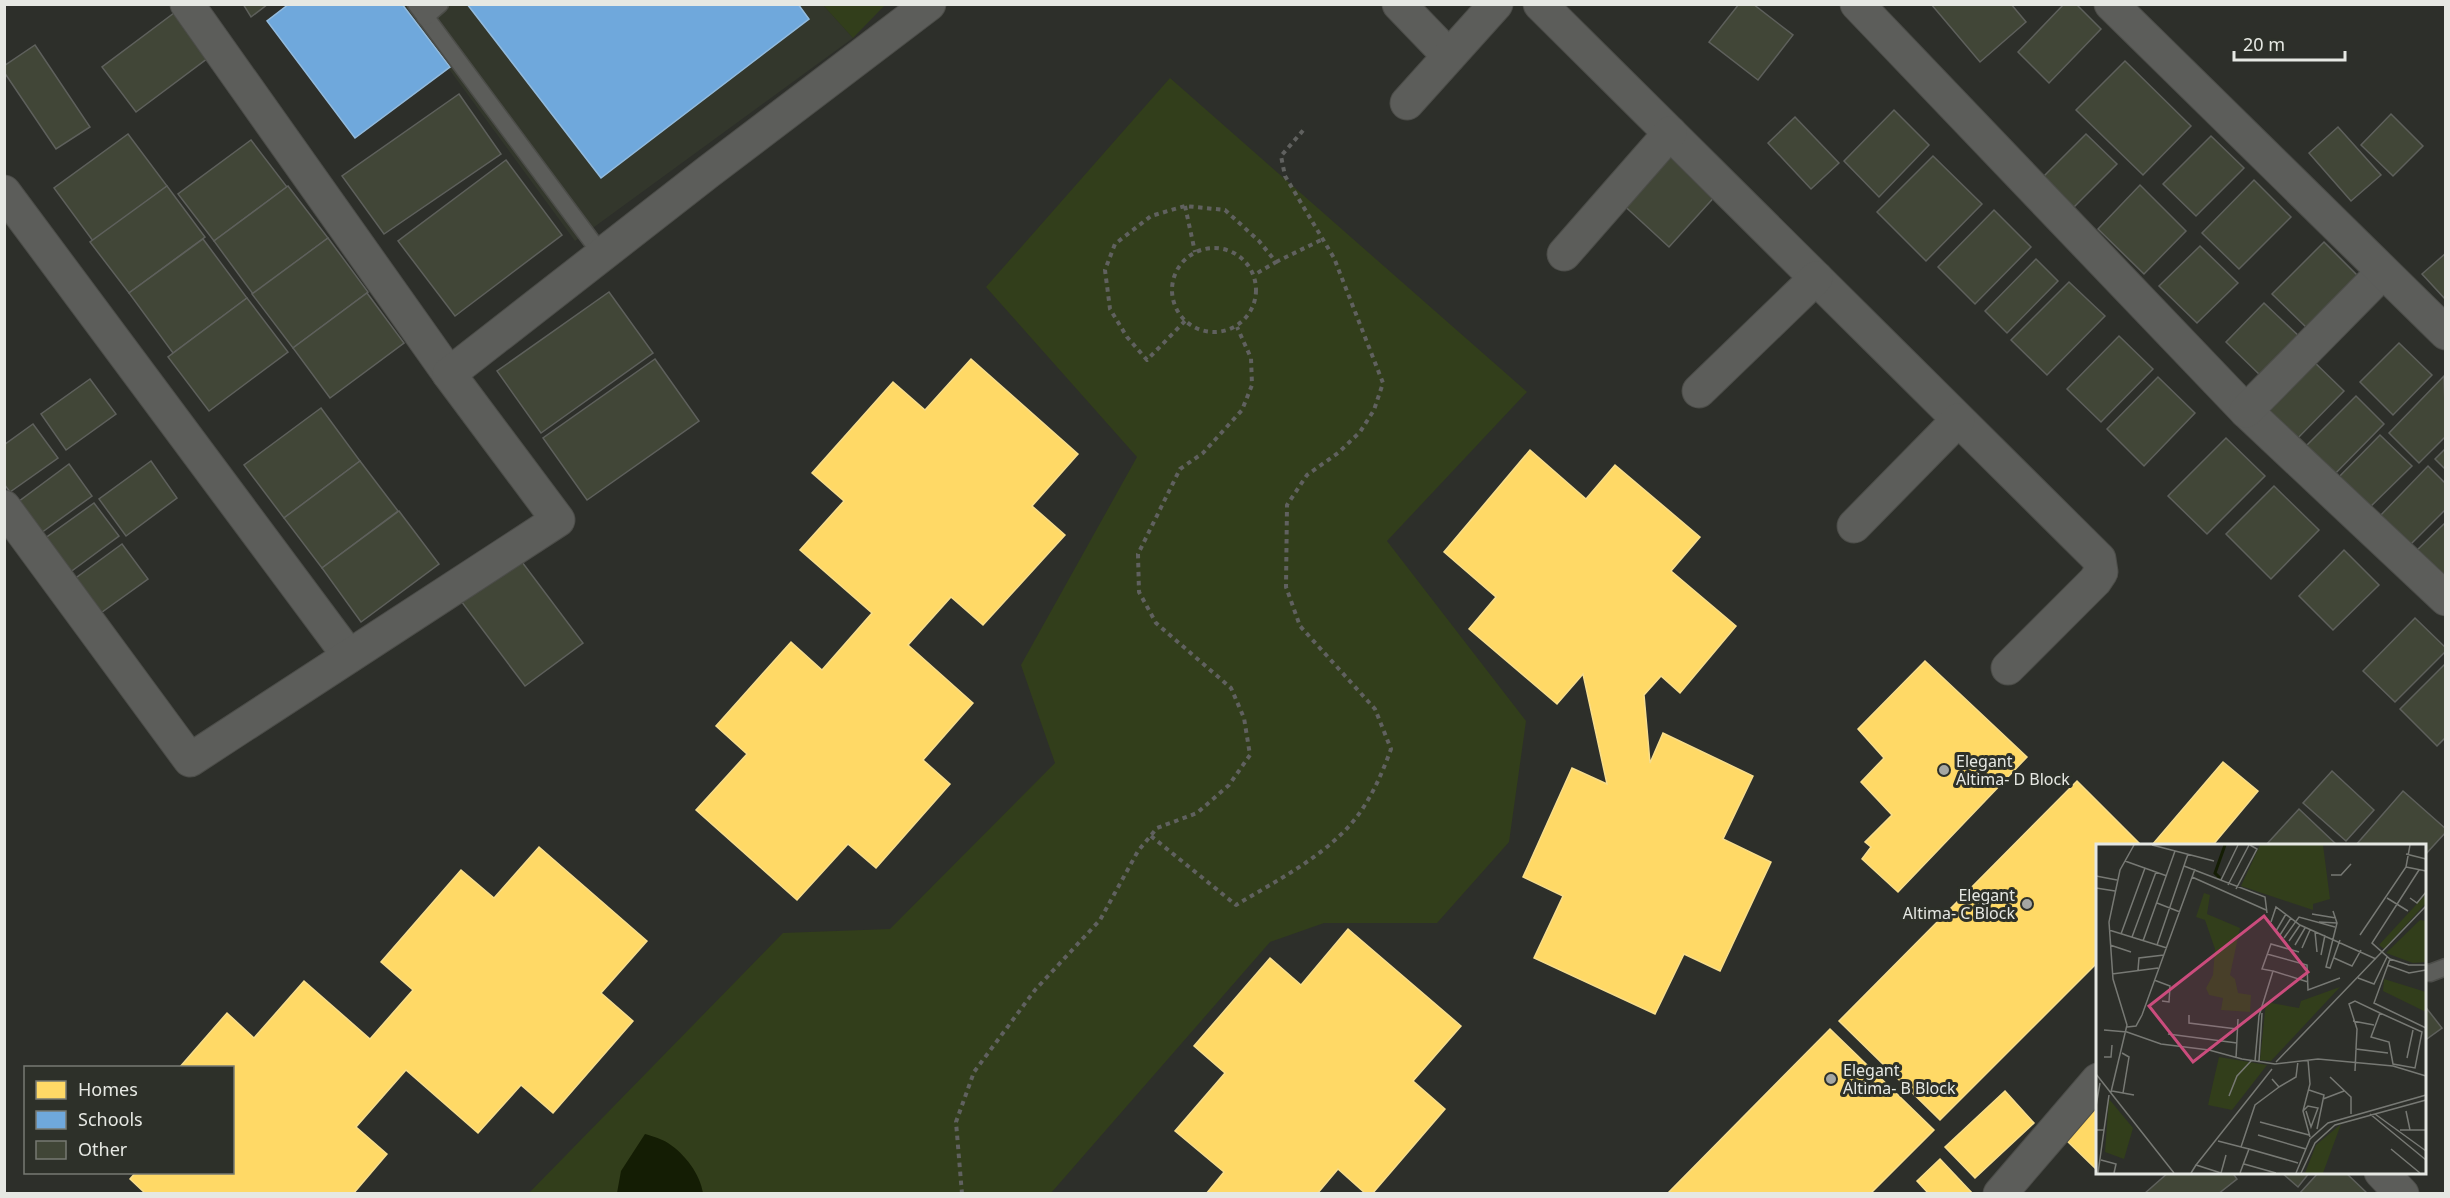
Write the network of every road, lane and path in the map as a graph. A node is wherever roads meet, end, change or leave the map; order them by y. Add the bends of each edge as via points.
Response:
1 (188, 4) edge
2 (440, 4) edge
3 (929, 4) edge
4 (1399, 4) edge
5 (1496, 4) edge
6 (1540, 4) edge
7 (1857, 4) edge
8 (2110, 4) edge
9 (420, 11) edge
10 (1449, 56) junction
11 (1407, 103) dead end
12 (1306, 126) dead end
13 (1670, 133) junction
14 (4, 192) edge
15 (1185, 206) junction
16 (1323, 239) junction
17 (1196, 252) junction
18 (1564, 254) dead end
19 (602, 255) junction
20 (1276, 262) junction
21 (2383, 272) junction
22 (1254, 275) junction
23 (1816, 278) junction
24 (1185, 321) junction
25 (1237, 327) junction
26 (2445, 333) edge
27 (450, 374) junction
28 (1699, 391) dead end
29 (2246, 411) junction
30 (1958, 420) junction
31 (4, 507) edge
32 (1854, 526) dead end
33 (2445, 599) edge
34 (349, 656) junction
35 (2008, 668) dead end
36 (1150, 836) junction
37 (2445, 967) edge
38 (2426, 972) edge
39 (2096, 1081) edge
40 (2382, 1174) edge
41 (962, 1194) edge
42 (2000, 1194) edge
43 (2402, 1194) edge

1 - 27 street
2 - 9 lane
3 - 19 street
4 - 10 street
5 - 10 street
6 - 13 street
7 - 29 street
8 - 21 street
9 - 19 lane
10 - 11 street
12 - 16 path via 1281,156 1285,176
13 - 18 street
13 - 23 street
14 - 34 street
15 - 17 path
15 - 20 path via 1225,210
15 - 24 path via 1151,216 1115,244 1106,270 1110,309 1147,360
16 - 20 path
16 - 36 path via 1383,383 1374,410 1360,432 1307,475 1287,505 1286,586 1300,626 1375,709 1391,749 1360,813 1332,843 1236,905
17 - 22 path via 1208,248 1235,253
17 - 24 path via 1184,260 1172,283 1172,297
19 - 27 street
20 - 22 path
21 - 26 street
21 - 29 street
22 - 25 path via 1255,304
23 - 28 street
23 - 30 street
24 - 25 path via 1209,333
25 - 36 path via 1251,358 1252,385 1242,410 1203,453 1180,469 1138,554 1139,592 1156,623 1231,688 1244,718 1250,755 1229,785 1197,813 1156,828
27 - 34 street via 558,519
29 - 33 street
30 - 32 street
30 - 35 street via 2099,559 2101,572 2095,581
31 - 34 street via 190,760
36 - 41 path via 1101,920 1035,990 974,1072 956,1122
37 - 38 lane
39 - 42 street
40 - 43 street

